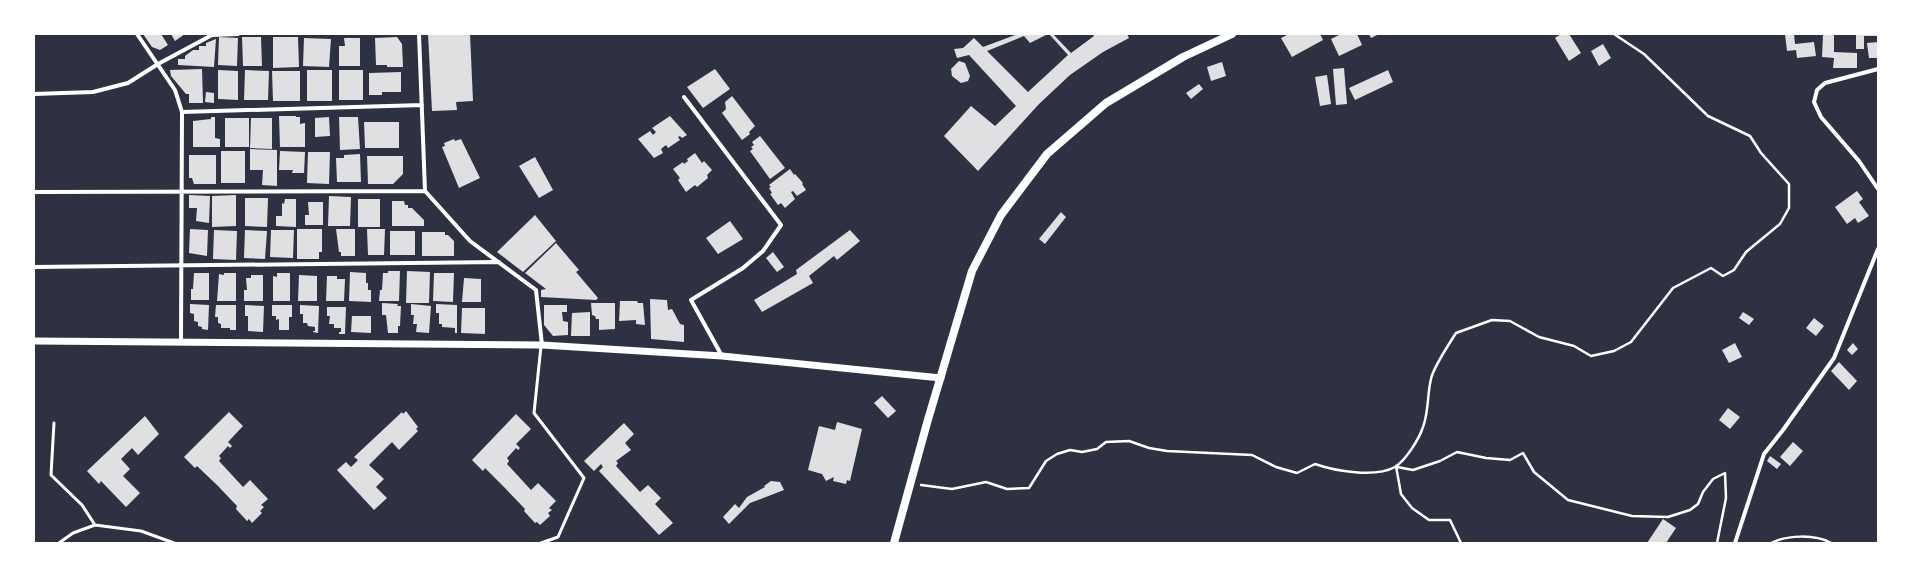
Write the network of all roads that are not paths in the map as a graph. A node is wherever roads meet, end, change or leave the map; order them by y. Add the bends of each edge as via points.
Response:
1 (137, 34) edge
2 (238, 34) edge
3 (419, 34) edge
4 (1232, 34) edge
5 (158, 64) junction
6 (1878, 69) edge
7 (34, 94) edge
8 (684, 97) dead end
9 (422, 104) junction
10 (182, 112) junction
11 (1878, 189) edge
12 (182, 191) junction
13 (425, 191) junction
14 (34, 192) edge
15 (1878, 249) edge
16 (499, 262) junction
17 (182, 265) junction
18 (34, 267) edge
19 (34, 341) edge
20 (181, 342) junction
21 (542, 345) junction
22 (722, 356) junction
23 (941, 378) junction
24 (54, 423) dead end
25 (95, 525) junction
26 (59, 543) edge
27 (174, 543) edge
28 (541, 543) edge
29 (894, 543) edge
30 (1734, 543) edge

1 - 5 street
2 - 5 street via 212,35
3 - 9 street
4 - 23 main road via 1183,57 1106,103 1048,154 1001,215 972,272
5 - 7 street via 128,83 93,92
5 - 10 street via 175,90
6 - 11 street via 1825,83 1817,90 1814,102 1821,117
8 - 22 street via 782,225 758,256 691,300
9 - 10 street
9 - 13 street
10 - 12 street
12 - 13 street
12 - 14 street
12 - 17 street
13 - 16 street via 470,241
15 - 30 street via 1834,358 1764,454
16 - 17 street
16 - 21 street via 536,290
17 - 18 street
17 - 20 street
19 - 20 street
20 - 21 street
21 - 22 street
21 - 28 lane via 534,413 584,478 558,537
22 - 23 street
23 - 29 main road
24 - 25 lane via 51,474 82,504
25 - 26 lane
25 - 27 lane via 141,531

